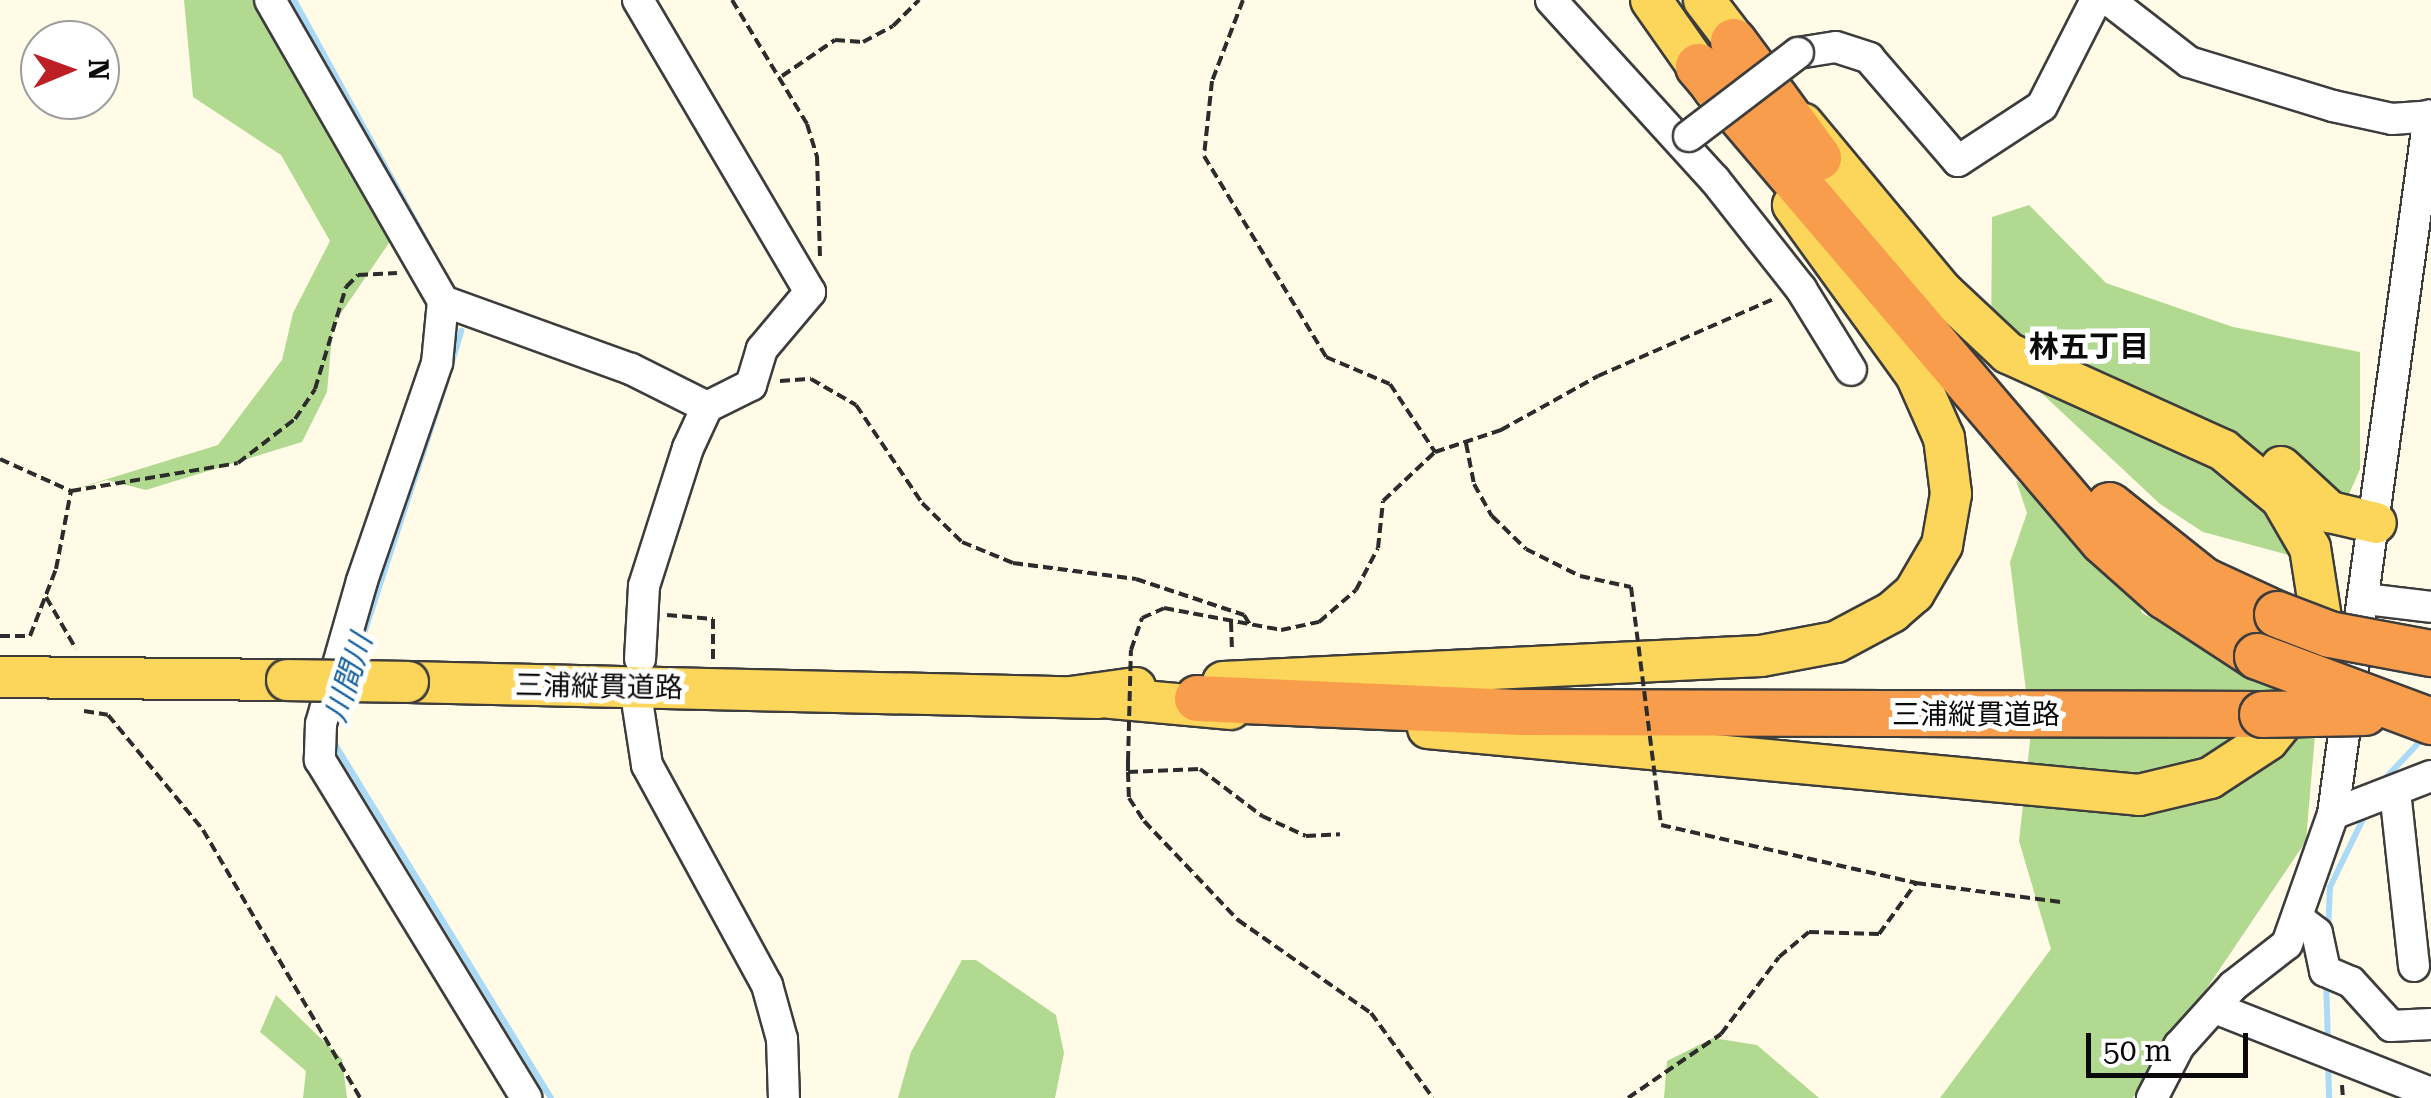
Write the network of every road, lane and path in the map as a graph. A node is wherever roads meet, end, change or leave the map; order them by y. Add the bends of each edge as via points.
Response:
1 (270, 0) edge
2 (638, 0) edge
3 (732, 0) edge
4 (920, 0) edge
5 (1243, 0) edge
6 (1550, 0) edge
7 (1652, 0) edge
8 (1704, 0) edge
9 (2092, 2) edge
10 (1716, 54) junction
11 (782, 76) junction
12 (2430, 116) edge
13 (1686, 138) junction
14 (2419, 270) edge
15 (435, 288) junction
16 (1802, 289) junction
17 (810, 292) junction
18 (1851, 370) dead end
19 (752, 384) junction
20 (707, 407) junction
21 (2163, 422) junction
22 (1466, 443) junction
23 (1435, 452) junction
24 (0, 459) edge
25 (71, 491) junction
26 (2376, 524) junction
27 (46, 597) junction
28 (2365, 598) junction
29 (2431, 607) edge
30 (642, 612) junction
31 (1230, 621) junction
32 (1252, 626) junction
33 (0, 636) edge
34 (2431, 653) edge
35 (80, 656) dead end
36 (640, 658) dead end
37 (713, 667) dead end
38 (1232, 667) dead end
39 (0, 676) edge
40 (2261, 689) junction
41 (2431, 696) edge
42 (1090, 697) junction
43 (1197, 698) joint
44 (638, 707) dead end
45 (2431, 710) edge
46 (108, 715) dead end
47 (2431, 721) edge
48 (1128, 772) junction
49 (2431, 776) edge
50 (2394, 792) junction
51 (2333, 814) junction
52 (1340, 834) dead end
53 (1916, 882) junction
54 (2061, 902) dead end
55 (2300, 920) junction
56 (2414, 966) dead end
57 (2215, 1008) junction
58 (2431, 1024) edge
59 (2431, 1093) edge
60 (360, 1098) edge
61 (526, 1098) edge
62 (784, 1098) edge
63 (1433, 1098) edge
64 (1628, 1098) edge
65 (2152, 1098) edge

1 - 15 street
2 - 17 street
3 - 11 path
4 - 11 path via 864,42 835,40
5 - 23 path via 1212,81 1204,156 1326,357 1390,384
6 - 13 street
7 - 10 main road
8 - 10 main road
9 - 12 street via 2189,62 2332,106
9 - 13 street, bridge via 2042,106 1958,161 1869,58 1836,47 1798,53
10 - 21 main road via 1974,324 2044,374
10 - 34 highway, bridge via 1824,166 2098,494 2204,580 2329,634
10 - 40 highway via 2104,541
10 - 42 main road via 1934,408 1951,494 1942,544 1914,593 1867,630 1761,656 1166,684
11 - 17 path via 817,156 820,257
12 - 14 street
13 - 16 street
14 - 26 street
15 - 20 street
15 - 25 path via 358,275 346,287 315,389 295,419 238,463
15 - 61 street via 437,363 320,724 320,760
16 - 18 street
16 - 22 path via 1726,315
17 - 19 street via 762,349
19 - 20 street
19 - 32 path via 812,379 844,395 922,503 962,542 1013,563 1136,579 1244,614
20 - 30 street via 654,552
21 - 26 main road via 2250,443 2330,512
21 - 42 main road via 2223,450 2282,498 2310,548 2321,618 2312,665 2268,740 2210,778 2176,789 2096,794
22 - 23 path
22 - 53 path, bridge via 1474,484 1492,516 1526,549 1580,576 1631,588 1661,825
23 - 32 path via 1383,501 1378,548 1356,590 1319,622
24 - 25 path
25 - 27 path
26 - 28 street
27 - 33 path via 30,636
27 - 35 path
28 - 29 street
28 - 51 street
30 - 36 street
30 - 37 path via 713,620
31 - 32 path
31 - 38 path
31 - 48 path, bridge via 1164,608 1142,618 1130,650
39 - 42 main road, 三浦縦貫道路, bridge
40 - 41 highway, 三浦縦貫道路, bridge
40 - 43 highway, 三浦縦貫道路 via 1522,704
40 - 45 highway, 三浦縦貫道路, bridge
40 - 47 highway, bridge
42 - 43 main road, 三浦縦貫道路
44 - 62 street via 647,765 766,985 782,1039
46 - 60 path via 202,830
48 - 52 path via 1200,769 1262,816 1306,836
48 - 63 path via 1129,798 1158,836 1238,920 1371,1013
49 - 50 street
50 - 51 street
50 - 56 street
51 - 55 street
53 - 54 path
53 - 64 path via 1879,934 1809,932 1778,957 1721,1034
55 - 57 street via 2287,944
55 - 58 street via 2317,934 2325,971 2351,982 2391,1026
57 - 59 street
57 - 65 street via 2179,1046

